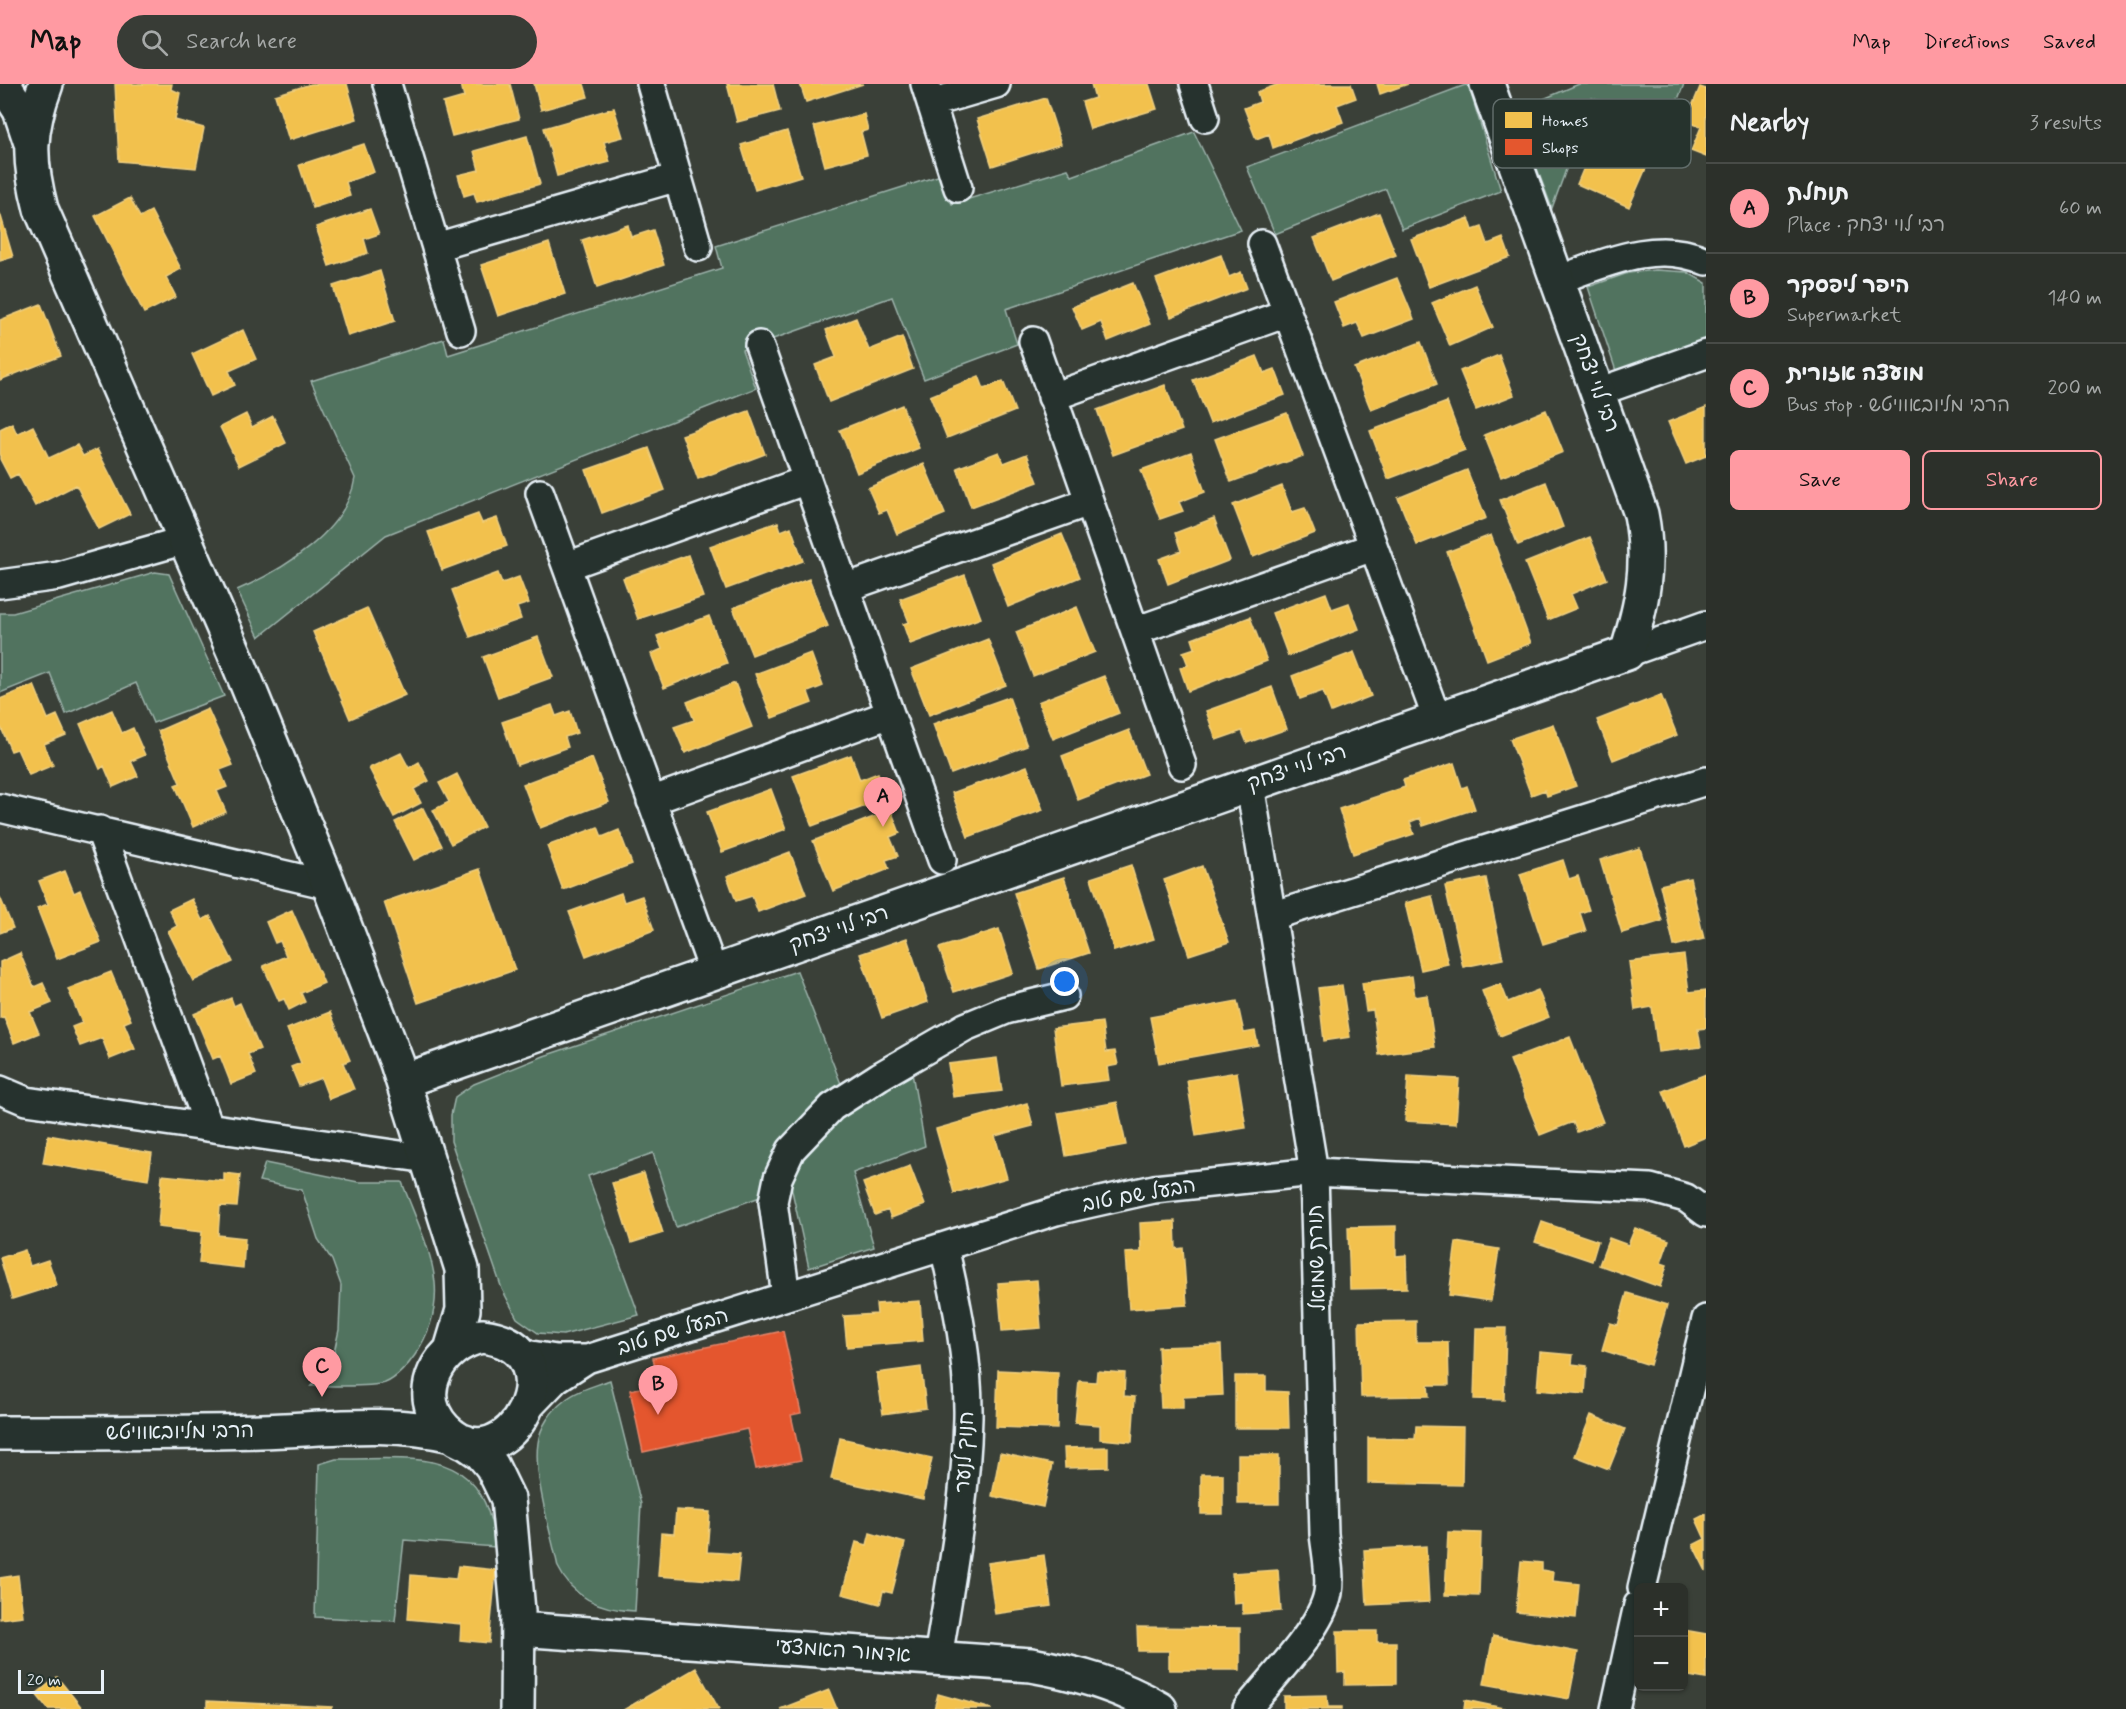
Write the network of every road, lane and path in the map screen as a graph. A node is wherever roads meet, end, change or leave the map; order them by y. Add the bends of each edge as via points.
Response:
1 (3, 84) edge
2 (46, 84) edge
3 (387, 84) edge
4 (651, 84) edge
5 (996, 84) edge
6 (1194, 84) edge
7 (1487, 84) edge
8 (928, 94) edge
9 (1493, 101) edge
10 (1205, 118) dead end
11 (30, 140) junction
12 (1517, 168) edge
13 (678, 177) junction
14 (958, 188) dead end
15 (1262, 244) dead end
16 (436, 247) junction
17 (698, 247) dead end
18 (1706, 261) edge
19 (1574, 274) dead end
20 (1287, 313) junction
21 (461, 331) dead end
22 (1033, 341) dead end
23 (759, 345) dead end
24 (1706, 354) edge
25 (1598, 392) junction
26 (1052, 397) junction
27 (807, 480) junction
28 (540, 493) dead end
29 (1089, 502) junction
30 (185, 540) junction
31 (1373, 547) junction
32 (567, 566) junction
33 (0, 584) edge
34 (845, 588) junction
35 (1706, 625) edge
36 (1135, 631) junction
37 (1627, 653) junction
38 (890, 714) junction
39 (1437, 719) junction
40 (1182, 765) dead end
41 (1706, 781) edge
42 (1250, 785) junction
43 (651, 801) junction
44 (0, 808) edge
45 (100, 830) junction
46 (942, 860) dead end
47 (329, 885) junction
48 (1272, 916) junction
49 (714, 972) junction
50 (1064, 996) dead end
51 (403, 1081) junction
52 (0, 1090) edge
53 (209, 1127) junction
54 (428, 1159) junction
55 (1314, 1172) junction
56 (1706, 1213) edge
57 (944, 1246) junction
58 (462, 1269) junction
59 (786, 1296) junction
60 (1706, 1318) edge
61 (515, 1349) junction
62 (587, 1359) junction
63 (442, 1362) junction
64 (524, 1414) junction
65 (359, 1426) junction
66 (0, 1433) edge
67 (459, 1438) junction
68 (508, 1499) junction
69 (1643, 1583) edge
70 (1634, 1623) edge
71 (518, 1629) junction
72 (938, 1658) junction
73 (517, 1709) edge
74 (1160, 1709) edge
75 (1247, 1709) edge
76 (1615, 1709) edge

1 - 11 street via 20,110
2 - 11 street
3 - 16 street
4 - 13 street
5 - 8 street
6 - 10 street
7 - 9 street, רבי לוי יצחק
8 - 14 street
11 - 30 street via 35,187 48,229
12 - 25 street, רבי לוי יצחק
13 - 16 street
13 - 17 street
15 - 20 street
16 - 21 street
18 - 19 street via 1676,251 1656,251 1618,258
20 - 26 street
20 - 31 street
22 - 26 street
23 - 27 street
24 - 25 street
25 - 37 street, רבי לוי יצחק via 1645,533 1645,590
26 - 29 street
27 - 32 street
27 - 34 street
28 - 32 street
29 - 34 street
29 - 36 street
30 - 33 street via 59,576
30 - 47 street
31 - 36 street
31 - 39 street
32 - 43 street
34 - 38 street
35 - 37 street
36 - 40 street
37 - 39 street, רבי לוי יצחק
38 - 43 street
38 - 46 street
39 - 42 street, רבי לוי יצחק
41 - 48 street
42 - 48 street, תורת שמואל
42 - 49 street, רבי לוי יצחק
43 - 49 street
44 - 45 street
45 - 47 street
45 - 53 street
47 - 51 street
48 - 55 street, תורת שמואל
49 - 51 street, רבי לוי יצחק
50 - 59 street via 1006,1010 965,1027 832,1107 791,1150 778,1178 773,1202
51 - 54 street
52 - 53 street via 26,1101
53 - 54 street
54 - 58 street
55 - 56 street, הבעל שם טוב via 1650,1188 1686,1198
55 - 57 street, הבעל שם טוב via 1127,1193
55 - 75 street, תורת שמואל via 1324,1534 1329,1587 1316,1623
57 - 59 street, הבעל שם טוב
57 - 72 street, חנוך לנער via 959,1315 968,1416 961,1515
58 - 61 street via 487,1317
58 - 63 street via 463,1310
59 - 62 street, הבעל שם טוב
60 - 69 street
61 - 62 street, הבעל שם טוב via 548,1359
61 - 63 street via 501,1340 482,1336 463,1341
61 - 64 street via 531,1378
62 - 64 street, הבעל שם טוב via 556,1379
63 - 65 street, הרבי מליובאוויטש via 398,1406
63 - 67 street via 430,1392 434,1412
64 - 67 street via 499,1439 480,1444
64 - 68 street
65 - 66 street, הרבי מליובאוויטש
65 - 67 street, הרבי מליובאוויטש via 413,1428
67 - 68 street via 492,1466
68 - 71 street
70 - 76 street
71 - 72 street, אדמור האמצעי
71 - 73 street
72 - 74 street, אדמור האמצעי via 1061,1670 1119,1688

